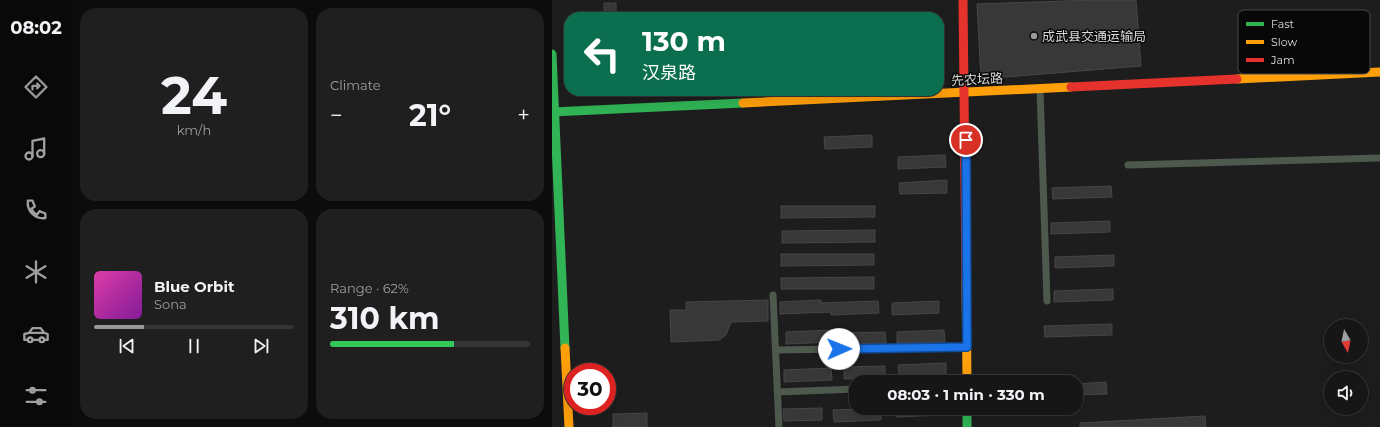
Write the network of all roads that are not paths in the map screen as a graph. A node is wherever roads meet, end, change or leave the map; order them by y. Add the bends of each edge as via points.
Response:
1 (963, 0) edge
2 (552, 54) edge
3 (1370, 72) edge
4 (1380, 72) edge
5 (1340, 74) edge
6 (1040, 89) junction
7 (965, 92) junction
8 (944, 93) edge
9 (883, 96) edge
10 (554, 112) edge
11 (1380, 158) edge
12 (1128, 165) dead end
13 (562, 258) junction
14 (552, 259) edge
15 (773, 295) dead end
16 (1047, 301) dead end
17 (967, 347) junction
18 (776, 350) junction
19 (967, 375) edge
20 (849, 389) edge
21 (778, 392) junction
22 (967, 415) edge
23 (570, 427) edge
24 (779, 427) edge
25 (967, 427) edge

1 - 7 street
2 - 10 street
3 - 4 street, 先农坛路
5 - 6 street, 先农坛路
6 - 7 street, 先农坛路
6 - 16 street
7 - 8 street, 先农坛路
7 - 17 street
9 - 10 street, 先农坛路
10 - 13 street
11 - 12 street
13 - 14 street
13 - 23 street
15 - 18 street
17 - 18 street
17 - 19 street
18 - 21 street
20 - 21 street
21 - 24 street
22 - 25 street

